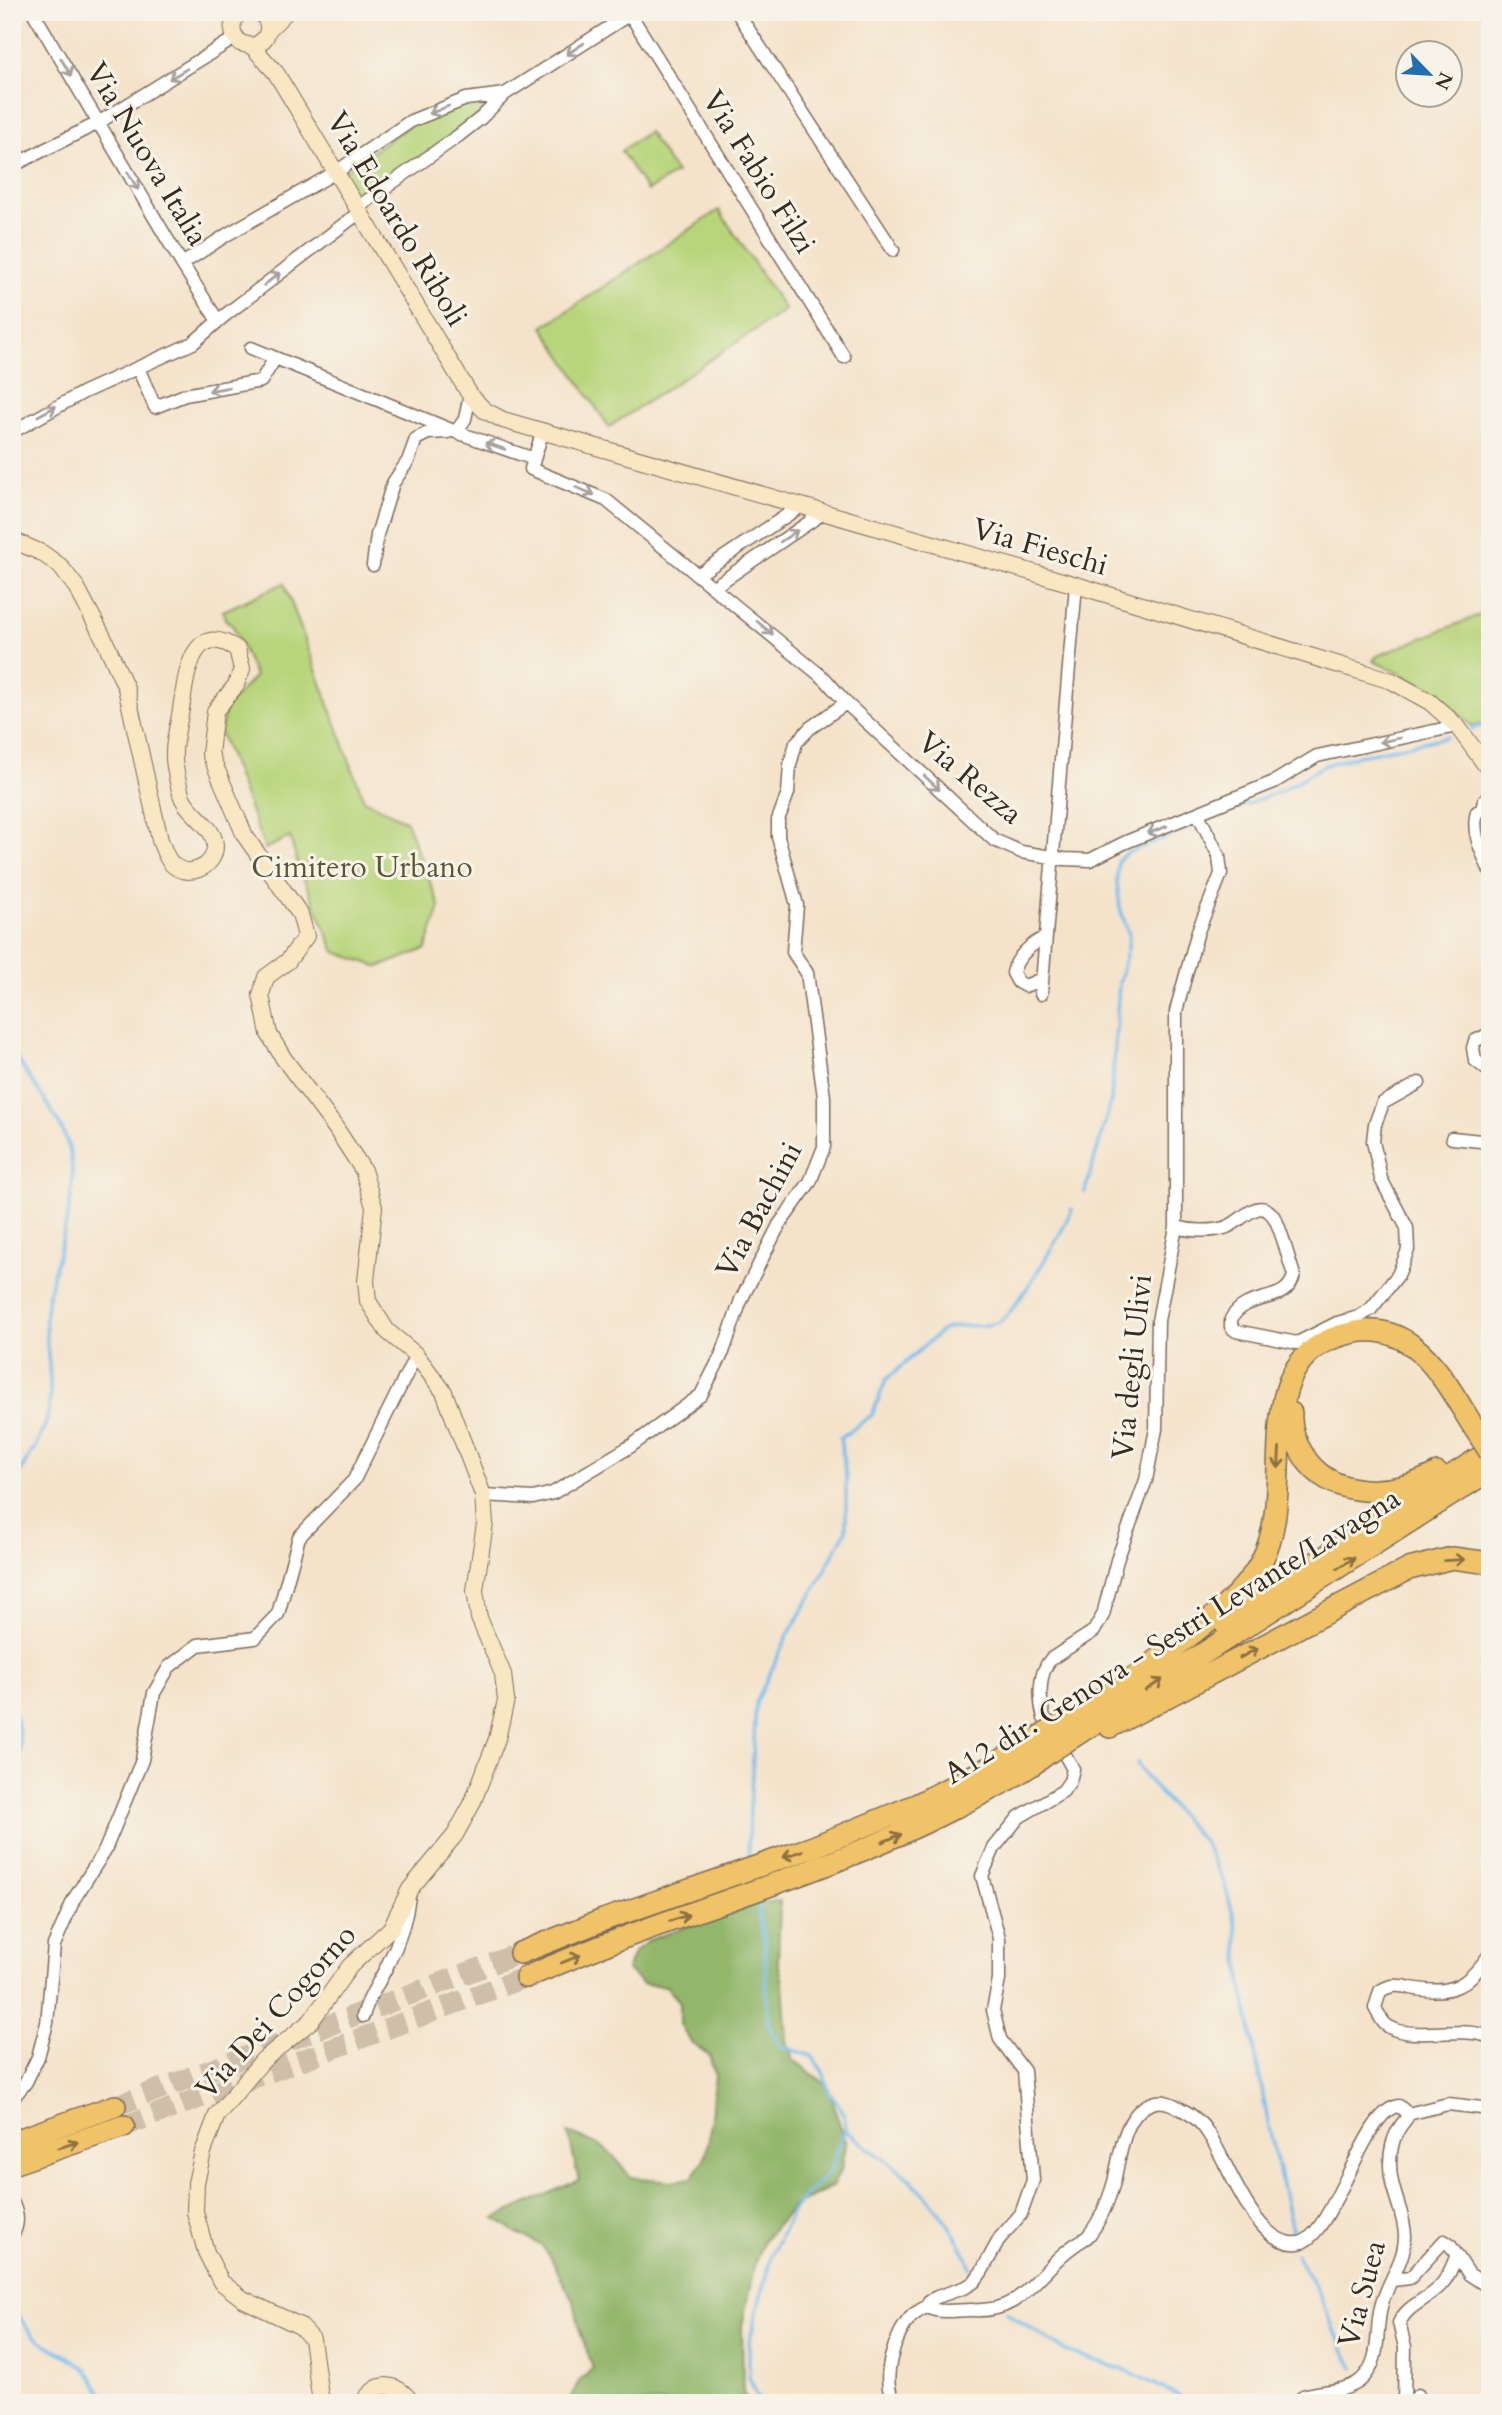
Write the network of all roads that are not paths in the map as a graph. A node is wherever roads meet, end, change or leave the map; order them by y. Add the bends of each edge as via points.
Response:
1 (33, 12) edge
2 (240, 12) edge
3 (286, 12) edge
4 (737, 12) edge
5 (262, 13) edge
6 (632, 13) edge
7 (235, 38) junction
8 (262, 38) junction
9 (505, 94) junction
10 (98, 123) junction
11 (12, 166) edge
12 (336, 172) junction
13 (359, 210) junction
14 (892, 250) dead end
15 (182, 264) junction
16 (218, 321) junction
17 (251, 348) dead end
18 (844, 357) dead end
19 (274, 360) junction
20 (138, 368) junction
21 (470, 395) junction
22 (543, 430) junction
23 (12, 432) edge
24 (456, 432) junction
25 (534, 459) junction
26 (801, 506) junction
27 (823, 513) junction
28 (12, 540) edge
29 (373, 565) dead end
30 (699, 574) junction
31 (1076, 585) junction
32 (715, 586) junction
33 (846, 703) junction
34 (1457, 726) junction
35 (1490, 771) edge
36 (1490, 796) edge
37 (1486, 810) edge
38 (1198, 814) junction
39 (1052, 857) junction
40 (1490, 871) edge
41 (1046, 937) junction
42 (1042, 979) junction
43 (1041, 994) dead end
44 (1490, 1039) edge
45 (1490, 1072) edge
46 (1419, 1083) dead end
47 (1452, 1138) dead end
48 (1490, 1142) edge
49 (1176, 1227) junction
50 (1333, 1337) junction
51 (415, 1355) junction
52 (1482, 1434) edge
53 (1490, 1452) edge
54 (1490, 1470) edge
55 (483, 1495) junction
56 (1490, 1563) edge
57 (1128, 1682) junction
58 (1075, 1732) junction
59 (996, 1775) junction
60 (410, 1889) junction
61 (520, 1952) tunnel mouth
62 (1490, 1954) edge
63 (526, 1977) tunnel mouth
64 (363, 2016) dead end
65 (1490, 2037) edge
66 (12, 2099) edge
67 (115, 2106) tunnel mouth
68 (1490, 2109) edge
69 (1408, 2114) junction
70 (124, 2126) tunnel mouth
71 (12, 2142) edge
72 (13, 2164) edge
73 (12, 2202) edge
74 (12, 2236) edge
75 (1456, 2257) junction
76 (1393, 2280) junction
77 (1490, 2288) edge
78 (927, 2306) junction
79 (321, 2403) edge
80 (363, 2403) edge
81 (412, 2403) edge
82 (896, 2403) edge
83 (1300, 2403) edge
84 (1404, 2403) edge

1 -> 10 street, Via Nuova Italia
2 - 7 street via 232,24
3 - 8 street
4 - 14 street
5 - 8 street, Via Edoardo Riboli via 266,18
6 -> 9 street
6 - 18 street, Via Fabio Filzi
7 - 8 street via 246,45
7 -> 10 street
8 - 12 street, Via Edoardo Riboli via 276,73
9 -> 12 street via 466,99 411,121
9 - 13 street via 481,118
10 - 11 street
10 -> 15 street, Via Nuova Italia
12 - 13 street, Via Edoardo Riboli
12 - 15 street
16 -> 13 street
13 - 21 street, Via Edoardo Riboli
15 - 16 street, Via Nuova Italia
16 - 20 street via 193,343
17 - 19 street
19 -> 20 street via 261,381 185,395 155,407
19 - 24 street
23 -> 20 street via 83,392
21 - 22 street, Via Fieschi via 493,415
21 - 24 street via 465,419
22 - 25 street
22 - 26 street, Via Fieschi
25 -> 24 street
24 - 29 street via 428,433 416,439 393,483
25 -> 30 street, Via Rezza via 531,469 606,500
26 - 27 street, Via Fieschi
26 - 30 street
27 - 31 street, Via Fieschi
32 -> 27 street
28 - 51 street, Via Dei Cogorno via 60,566 77,588 126,688 160,840 172,863 187,871 210,862 215,846 214,837 182,798 173,757 188,663 196,649 208,642 228,643 237,649 242,669 236,685 215,711 210,754 244,836 300,914 306,936 288,961 266,977 261,995 269,1034 363,1170 374,1207 368,1301 387,1331
30 - 32 street, Via Rezza
31 - 34 street, Via Fieschi via 1392,681 1430,702
31 - 39 street
32 -> 33 street, Via Rezza via 826,680
33 -> 39 street, Via Rezza via 994,840 1021,852
33 - 55 street, Via Bachini via 796,743 788,793 778,820 778,837 797,905 793,952 807,972 824,1097 824,1147 810,1182 779,1225 701,1395 631,1446 553,1493 533,1498
34 - 35 street, Via Fieschi
34 -> 38 street, Via Rezza via 1317,756 1274,782
36 - 37 street via 1484,801
37 - 40 street via 1477,812 1476,836
38 -> 39 street, Via Rezza via 1090,860
38 - 49 street, Via degli Ulivi via 1219,856 1221,874 1198,931 1176,1011
39 - 41 street
41 - 42 street
41 - 42 street via 1017,961 1013,973 1025,986
42 - 43 street
44 - 45 street via 1485,1036 1475,1041 1473,1048 1475,1060
46 - 49 street via 1383,1103 1376,1124 1373,1141 1381,1179 1407,1228 1408,1250 1398,1275 1359,1317 1297,1343 1236,1331 1231,1320 1241,1306 1292,1284 1294,1275 1276,1221 1268,1212 1256,1209 1226,1228
47 - 48 street
49 - 78 street, Via degli Ulivi via 1158,1321 1156,1429 1146,1480 1103,1615 1094,1631 1051,1659 1042,1675 1044,1718 1073,1769 1063,1791 1019,1817 994,1847 982,1876 999,1938 993,2010 1000,2039 1024,2071 1032,2180 1021,2214 1000,2238 974,2282
50 - 52 highway via 1359,1331 1391,1333 1415,1347 1433,1363
50 - 52 highway via 1303,1368 1292,1392 1290,1424 1308,1465 1325,1478 1368,1491 1413,1484 1433,1475
50 -> 57 highway via 1312,1348 1293,1369 1284,1392 1277,1498 1263,1560 1233,1600
51 - 55 street, Via Dei Cogorno via 444,1392
51 - 66 street via 354,1480 299,1537 278,1614 255,1638 198,1645 169,1667 155,1693 142,1760 105,1850 74,1899 54,1945 47,2023 38,2057
52 - 53 highway, bridge
53 - 57 highway
58 -> 54 highway, A12 dir. Genova - Sestri Levante/Lavagna
55 - 60 street, Via Dei Cogorno via 485,1524 475,1590 480,1618 503,1674 506,1700 472,1804 454,1835
58 -> 56 highway via 1409,1569 1452,1558
57 - 58 highway
58 - 59 highway, bridge
59 -> 61 highway via 813,1847
63 -> 59 highway, A12 dir. Genova - Sestri Levante/Lavagna via 823,1868 916,1828
60 - 64 street via 405,1926 367,1999
60 - 79 street, Via Dei Cogorno via 391,1928 350,1966 312,2021 263,2060 217,2115 196,2183 195,2212 206,2252 221,2282 243,2299 300,2326 312,2339
62 - 65 street via 1465,1982 1445,1991 1389,1985 1380,1991 1375,2008 1384,2023 1396,2030 1461,2031
67 - 71 highway
68 - 69 street via 1448,2104
69 - 76 street, Via Suea via 1394,2138 1390,2161 1405,2239
69 - 78 street via 1399,2106 1383,2115 1323,2222 1298,2244 1281,2240 1251,2213 1207,2130 1171,2103 1156,2102 1141,2109 1129,2127 1120,2147 1114,2183 1088,2237 1005,2307 934,2311
72 -> 70 highway
73 - 74 street via 17,2221
75 - 76 street via 1444,2241 1410,2278
75 - 77 street via 1469,2274
75 - 84 street via 1441,2286 1405,2312 1399,2323 1405,2347
76 - 83 street, Via Suea via 1381,2304 1374,2363 1362,2380 1343,2389 1303,2396
78 - 82 street via 912,2316 898,2338 887,2378
80 - 81 street via 382,2386 395,2386

